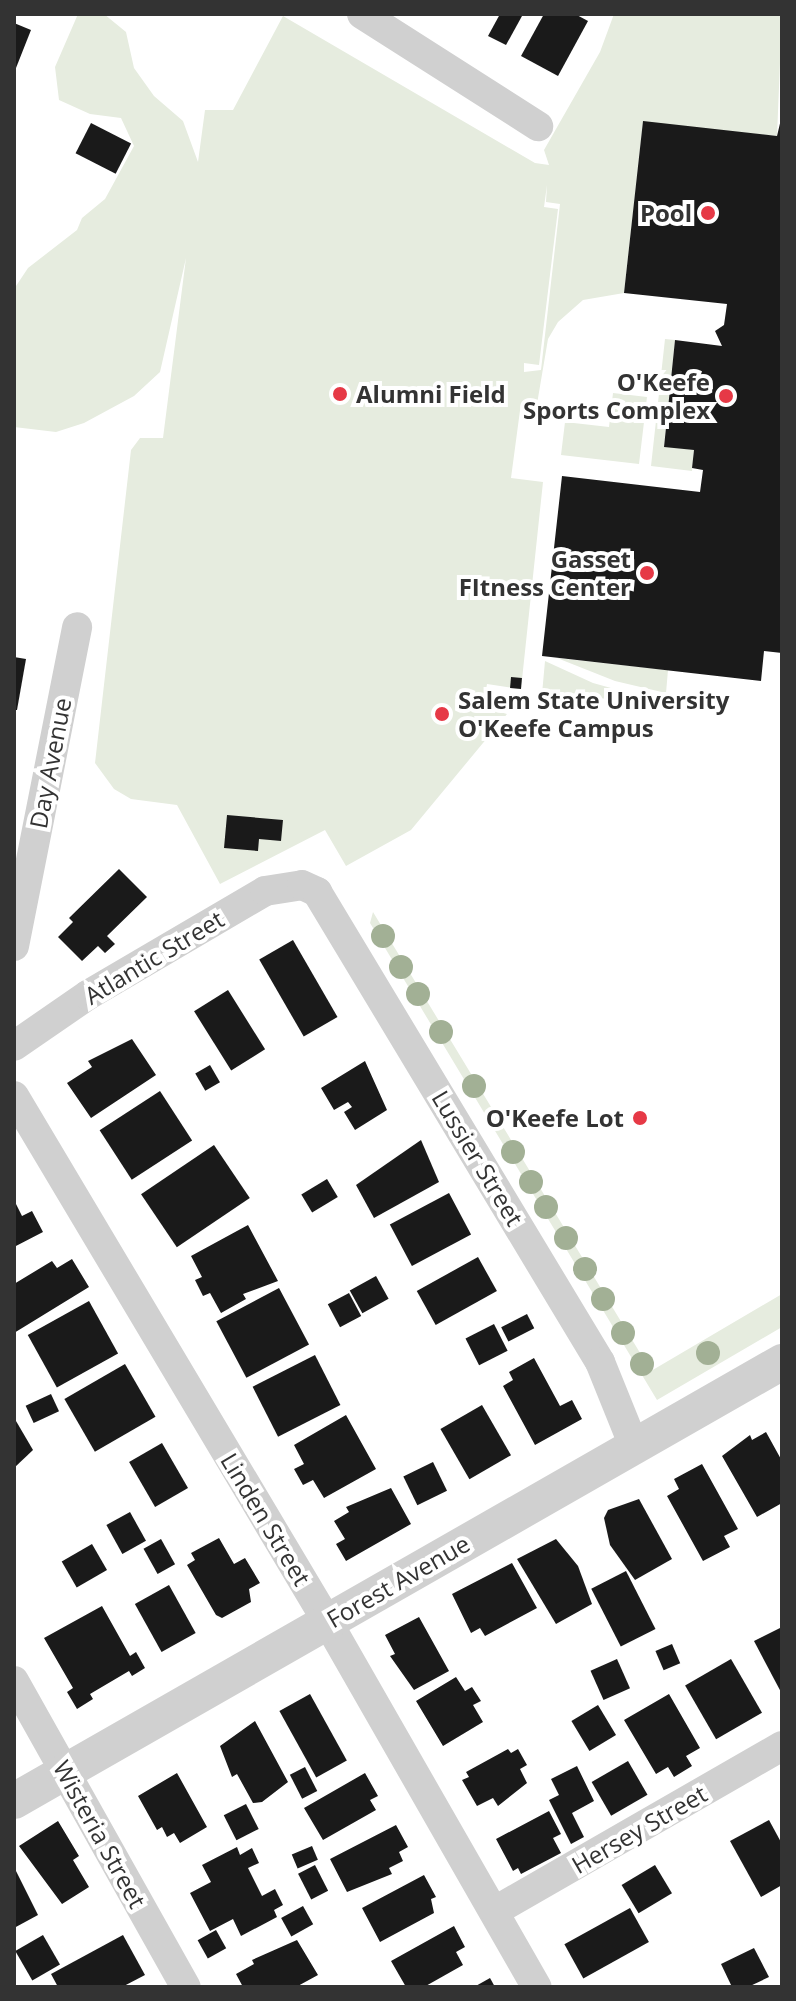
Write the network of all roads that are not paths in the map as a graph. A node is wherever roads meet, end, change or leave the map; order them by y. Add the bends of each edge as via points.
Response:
1 (362, 14) edge
2 (538, 126) dead end
3 (77, 627) dead end
4 (302, 885) joint
5 (14, 946) edge
6 (14, 1046) edge
7 (14, 1096) edge
8 (782, 1362) edge
9 (634, 1446) junction
10 (327, 1621) junction
11 (14, 1681) edge
12 (782, 1746) edge
13 (66, 1772) junction
14 (14, 1801) edge
15 (495, 1911) junction
16 (186, 1987) edge
17 (537, 1987) edge

1 - 2 street
3 - 5 street, Day Avenue
4 - 6 street, Atlantic Street via 265,891 88,995
4 - 9 street, Lussier Street via 317,892 330,908 592,1348
7 - 10 street, Linden Street
8 - 9 street, Forest Avenue
9 - 10 street, Forest Avenue
10 - 13 street, Forest Avenue
10 - 15 street, Linden Street
11 - 13 street, Wisteria Street
12 - 15 street, Hersey Street
13 - 14 street, Forest Avenue
13 - 16 street, Wisteria Street
15 - 17 street, Linden Street

